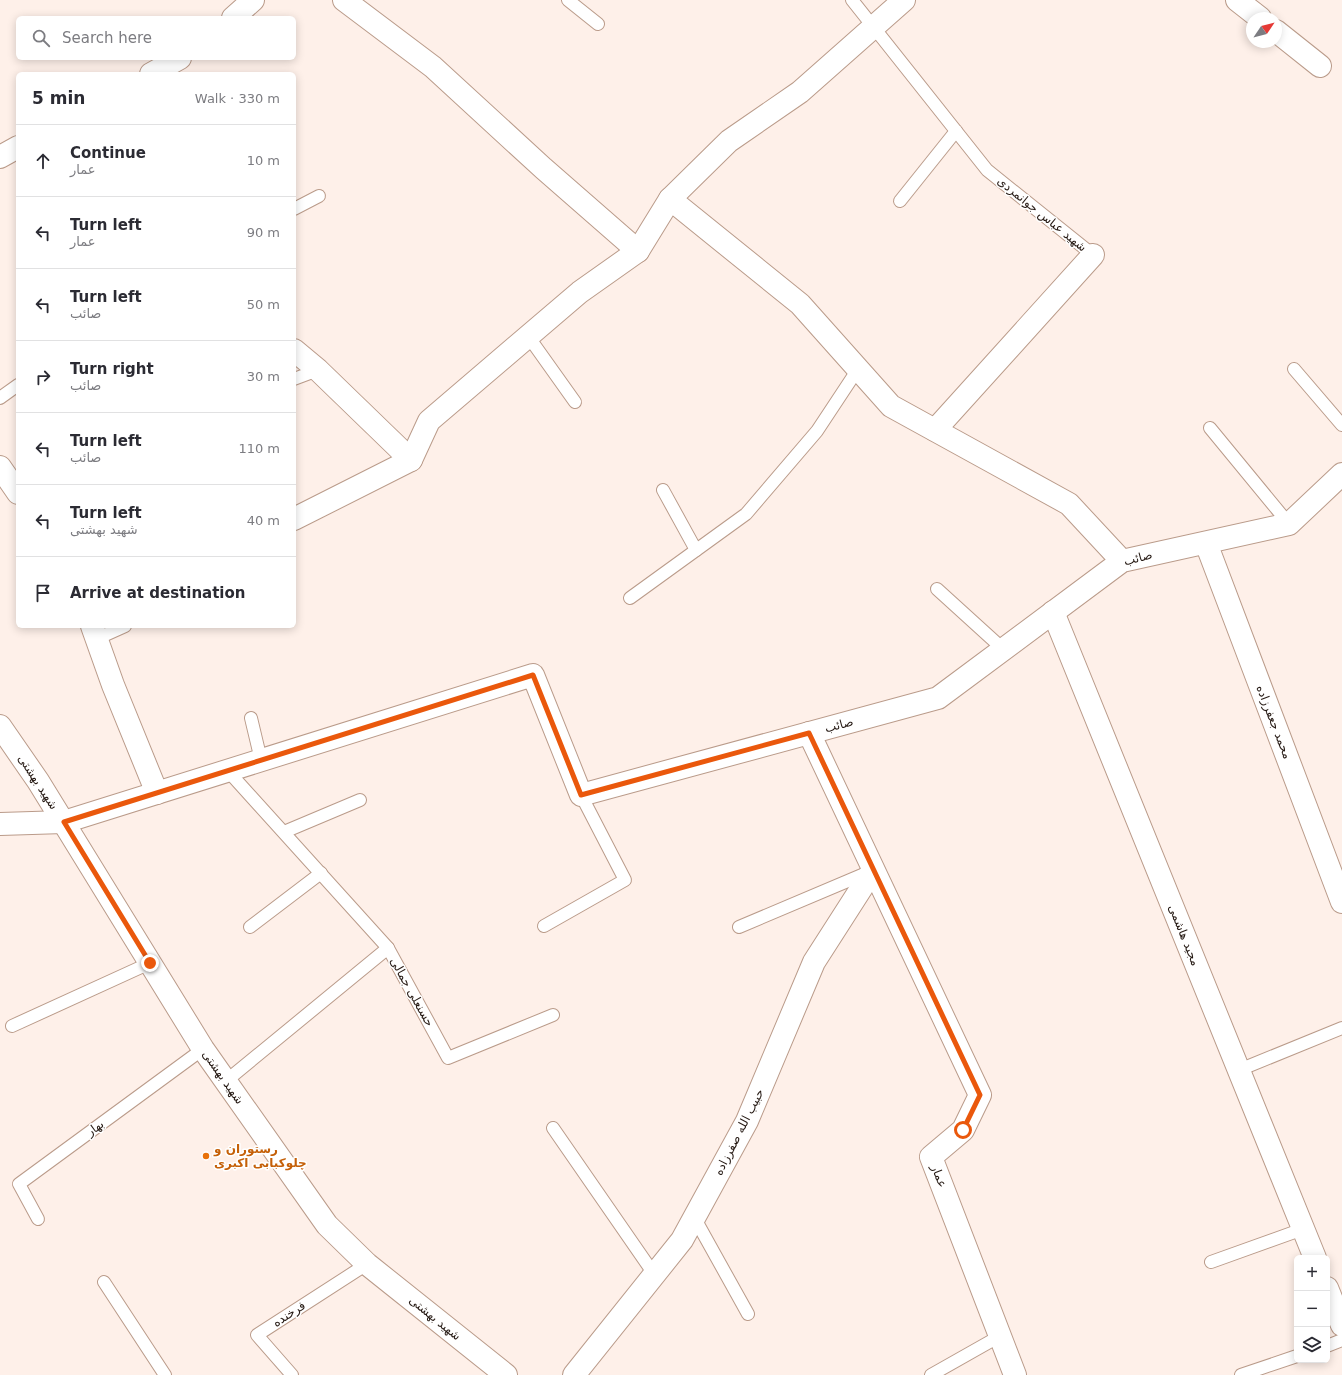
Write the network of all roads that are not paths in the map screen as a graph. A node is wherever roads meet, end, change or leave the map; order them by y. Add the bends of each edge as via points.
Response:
1 (252, 0) edge
2 (344, 0) edge
3 (568, 0) edge
4 (852, 0) edge
5 (904, 0) edge
6 (1237, 0) edge
7 (1252, 12) edge
8 (235, 16) edge
9 (598, 24) dead end
10 (873, 27) junction
11 (1282, 36) edge
12 (176, 60) edge
13 (1320, 66) dead end
14 (155, 72) edge
15 (956, 131) junction
16 (16, 148) edge
17 (0, 157) edge
18 (319, 196) dead end
19 (670, 199) junction
20 (900, 201) dead end
21 (296, 208) edge
22 (638, 251) junction
23 (1093, 255) joint
24 (528, 336) junction
25 (296, 352) edge
26 (858, 369) junction
27 (1294, 369) dead end
28 (318, 370) junction
29 (296, 378) edge
30 (16, 387) edge
31 (0, 398) edge
32 (575, 402) dead end
33 (1342, 424) edge
34 (1210, 428) dead end
35 (935, 430) junction
36 (411, 460) junction
37 (0, 467) edge
38 (1342, 474) edge
39 (16, 490) edge
40 (663, 490) dead end
41 (296, 518) edge
42 (1289, 524) junction
43 (1206, 543) junction
44 (696, 550) junction
45 (1122, 561) junction
46 (937, 589) dead end
47 (630, 598) dead end
48 (1053, 612) junction
49 (115, 628) edge
50 (94, 632) edge
51 (1003, 649) junction
52 (251, 718) dead end
53 (0, 726) edge
54 (809, 733) junction
55 (261, 760) junction
56 (228, 771) junction
57 (157, 793) junction
58 (581, 795) junction
59 (360, 800) dead end
60 (64, 822) junction
61 (0, 824) edge
62 (284, 832) junction
63 (873, 870) junction
64 (321, 873) junction
65 (1342, 902) edge
66 (544, 926) dead end
67 (250, 927) dead end
68 (739, 927) dead end
69 (388, 948) junction
70 (150, 963) junction
71 (553, 1015) dead end
72 (12, 1026) dead end
73 (1342, 1028) edge
74 (203, 1049) junction
75 (1239, 1070) junction
76 (226, 1081) junction
77 (553, 1128) dead end
78 (694, 1217) junction
79 (38, 1219) dead end
80 (1303, 1229) junction
81 (1314, 1255) edge
82 (1211, 1262) dead end
83 (367, 1264) junction
84 (654, 1274) junction
85 (104, 1282) dead end
86 (1328, 1291) edge
87 (748, 1314) dead end
88 (1342, 1325) edge
89 (1000, 1336) junction
90 (1342, 1340) edge
91 (1330, 1345) edge
92 (1294, 1357) edge
93 (165, 1375) edge
94 (292, 1375) edge
95 (506, 1375) edge
96 (574, 1375) edge
97 (930, 1375) edge
98 (1015, 1375) edge
99 (1240, 1375) edge

1 - 8 street
2 - 22 street via 433,67
3 - 9 lane
4 - 10 lane, شهید عباس جوانمردی
5 - 10 street
6 - 7 street
10 - 15 lane, شهید عباس جوانمردی
10 - 19 street via 800,92 729,141
11 - 13 street
12 - 14 street
15 - 20 lane
15 - 23 lane, شهید عباس جوانمردی via 987,170
16 - 17 street
18 - 21 lane
19 - 22 street
19 - 26 street via 800,304
22 - 24 street via 580,292
23 - 35 street, شهید عباس جوانمردی
24 - 32 lane
24 - 36 street via 429,421
25 - 28 street
26 - 35 street via 891,406
26 - 44 lane via 817,431 746,514
27 - 33 lane
28 - 29 lane
28 - 36 street
30 - 31 lane
34 - 42 lane
35 - 45 street via 1069,504
36 - 41 street
37 - 39 street
38 - 42 street
40 - 44 lane
42 - 43 street, صائب
43 - 45 street, صائب
43 - 65 street, محمد جعفرزاده
44 - 47 lane
45 - 48 street, صائب
46 - 51 lane
48 - 51 street, صائب
48 - 75 street, مجید هاشمی
49 - 50 lane
50 - 57 street
51 - 54 street, صائب via 938,698
52 - 55 lane
53 - 60 street, شهید بهشتی
54 - 58 street, صائب
54 - 63 street, عمار
55 - 56 street
55 - 58 street via 533,675
56 - 57 street
56 - 62 lane
57 - 60 street
58 - 66 lane via 626,880
59 - 62 lane
60 - 61 street
60 - 70 street, شهید بهشتی
62 - 64 lane
63 - 68 lane
63 - 78 street, حبیب الله صفرزاده via 814,962 747,1121
63 - 89 street, عمار via 980,1095 963,1130 931,1157
64 - 67 lane
64 - 69 lane
69 - 71 lane, حسنعلی جمالی via 448,1058
69 - 76 lane, حسنعلی جمالی
70 - 72 lane
70 - 74 street, شهید بهشتی
73 - 75 lane
74 - 76 street, شهید بهشتی
74 - 79 lane, بهار via 19,1184
75 - 80 street, مجید هاشمی
76 - 83 street, شهید بهشتی via 327,1225
77 - 84 lane
78 - 84 street, حبیب الله صفرزاده via 682,1240
78 - 87 lane
80 - 81 street, مجید هاشمی
80 - 82 lane
83 - 94 lane, فرخنده via 257,1335
83 - 95 street, شهید بهشتی
84 - 96 street, حبیب الله صفرزاده
85 - 93 lane
86 - 88 street
89 - 97 lane
89 - 98 street, عمار
90 - 91 lane
92 - 99 lane

